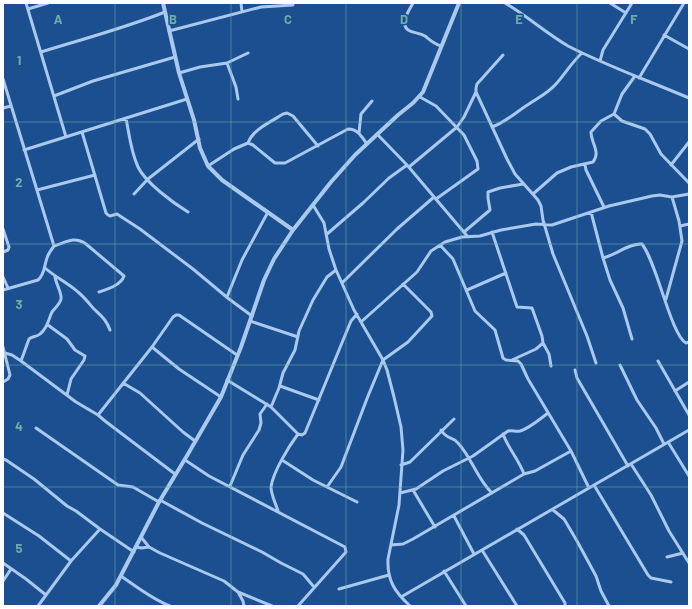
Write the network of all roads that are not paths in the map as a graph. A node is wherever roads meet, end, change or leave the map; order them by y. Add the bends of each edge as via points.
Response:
1 (26, 3) edge
2 (48, 3) edge
3 (163, 3) edge
4 (241, 3) edge
5 (412, 3) edge
6 (459, 3) edge
7 (505, 3) edge
8 (610, 3) edge
9 (632, 3) edge
10 (684, 3) edge
11 (293, 5) dead end
12 (28, 9) junction
13 (165, 12) junction
14 (242, 12) junction
15 (626, 13) junction
16 (169, 31) junction
17 (664, 35) junction
18 (441, 46) junction
19 (689, 49) edge
20 (41, 52) junction
21 (248, 53) dead end
22 (582, 53) junction
23 (503, 54) dead end
24 (176, 57) junction
25 (600, 61) junction
26 (227, 63) junction
27 (179, 73) junction
28 (635, 76) junction
29 (639, 78) junction
30 (3, 79) edge
31 (476, 92) junction
32 (54, 96) junction
33 (420, 96) junction
34 (474, 98) junction
35 (480, 98) junction
36 (689, 98) edge
37 (187, 99) junction
38 (238, 99) dead end
39 (372, 101) dead end
40 (11, 106) junction
41 (3, 108) edge
42 (614, 114) junction
43 (126, 118) junction
44 (457, 127) junction
45 (492, 127) junction
46 (82, 132) junction
47 (359, 133) junction
48 (377, 134) junction
49 (66, 137) junction
50 (199, 139) junction
51 (689, 142) edge
52 (248, 143) junction
53 (366, 144) junction
54 (318, 146) junction
55 (24, 150) junction
56 (585, 165) junction
57 (671, 165) junction
58 (208, 166) junction
59 (408, 166) junction
60 (95, 175) junction
61 (148, 179) junction
62 (689, 183) edge
63 (523, 184) junction
64 (37, 190) junction
65 (134, 194) dead end
66 (533, 194) junction
67 (689, 194) edge
68 (672, 197) junction
69 (435, 198) junction
70 (314, 205) junction
71 (604, 208) junction
72 (188, 212) dead end
73 (268, 212) junction
74 (591, 212) junction
75 (689, 224) edge
76 (546, 225) junction
77 (680, 226) junction
78 (3, 229) edge
79 (294, 230) junction
80 (464, 232) junction
81 (492, 232) junction
82 (326, 234) junction
83 (468, 237) junction
84 (440, 245) junction
85 (54, 246) junction
86 (3, 252) edge
87 (603, 258) junction
88 (45, 268) junction
89 (336, 270) junction
90 (506, 273) junction
91 (3, 277) edge
92 (55, 277) junction
93 (342, 283) junction
94 (403, 284) junction
95 (8, 288) junction
96 (3, 290) edge
97 (467, 290) junction
98 (99, 292) dead end
99 (227, 297) junction
100 (666, 299) junction
101 (357, 314) junction
102 (252, 316) junction
103 (250, 321) junction
104 (361, 322) junction
105 (48, 325) junction
106 (110, 330) dead end
107 (298, 337) junction
108 (632, 339) dead end
109 (689, 342) edge
110 (543, 343) junction
111 (3, 347) edge
112 (152, 347) junction
113 (5, 353) junction
114 (237, 356) junction
115 (21, 360) junction
116 (383, 360) junction
117 (512, 360) junction
118 (658, 360) dead end
119 (596, 363) dead end
120 (620, 365) dead end
121 (551, 366) dead end
122 (575, 370) dead end
123 (227, 380) junction
124 (3, 382) edge
125 (689, 382) edge
126 (123, 383) junction
127 (280, 386) junction
128 (675, 391) junction
129 (67, 395) junction
130 (220, 397) junction
131 (318, 400) junction
132 (267, 404) junction
133 (271, 407) junction
134 (548, 413) junction
135 (98, 415) junction
136 (689, 415) edge
137 (454, 418) dead end
138 (36, 428) dead end
139 (441, 430) junction
140 (689, 430) edge
141 (298, 434) junction
142 (503, 434) junction
143 (195, 441) junction
144 (668, 442) junction
145 (664, 444) junction
146 (570, 452) junction
147 (3, 459) edge
148 (469, 459) junction
149 (185, 460) junction
150 (282, 460) junction
151 (402, 464) junction
152 (632, 464) junction
153 (628, 466) junction
154 (175, 474) junction
155 (524, 474) junction
156 (689, 476) edge
157 (594, 485) junction
158 (230, 486) junction
159 (327, 487) junction
160 (589, 488) junction
161 (413, 490) junction
162 (400, 493) junction
163 (492, 493) junction
164 (159, 501) junction
165 (357, 502) dead end
166 (553, 510) junction
167 (278, 511) junction
168 (3, 513) edge
169 (454, 516) junction
170 (435, 527) junction
171 (100, 529) junction
172 (517, 529) junction
173 (141, 537) junction
174 (391, 545) junction
175 (136, 547) junction
176 (149, 547) junction
177 (482, 550) junction
178 (134, 552) junction
179 (683, 553) junction
180 (474, 554) junction
181 (667, 557) dead end
182 (71, 561) junction
183 (3, 563) edge
184 (689, 563) edge
185 (11, 569) junction
186 (444, 571) junction
187 (389, 575) junction
188 (121, 576) junction
189 (3, 581) edge
190 (671, 582) dead end
191 (314, 587) junction
192 (339, 589) dead end
193 (238, 592) junction
194 (46, 595) junction
195 (401, 597) junction
196 (38, 606) edge
197 (98, 606) edge
198 (170, 606) edge
199 (244, 606) edge
200 (272, 606) edge
201 (298, 606) edge
202 (410, 606) edge
203 (466, 606) edge
204 (517, 606) edge
205 (565, 606) edge
206 (609, 606) edge

1 - 12 street
2 - 12 street
3 - 13 street
4 - 14 street
5 - 18 street via 404,24 406,27
6 - 18 street
7 - 22 street via 544,32
8 - 15 street
9 - 15 street
10 - 17 street
11 - 14 street via 261,7
12 - 20 street
13 - 16 street
13 - 20 street via 116,30
14 - 16 street
15 - 25 street via 603,50
16 - 24 street
17 - 19 street
17 - 29 street
18 - 33 street
20 - 32 street
21 - 26 street
22 - 25 street
22 - 45 street via 545,94 504,122
23 - 31 street via 477,84
24 - 27 street
24 - 32 street via 93,81
25 - 28 street
26 - 27 street
26 - 38 street
27 - 37 street
28 - 29 street
28 - 42 street via 622,94
29 - 36 street
30 - 40 street
31 - 34 street
31 - 35 street
32 - 49 street
33 - 44 street via 436,106
33 - 48 street
34 - 35 street
34 - 44 street
35 - 45 street
37 - 43 street
37 - 50 street
39 - 47 street via 361,114
40 - 41 street
40 - 55 street
42 - 56 street via 601,121 591,132 596,156 593,162
42 - 57 street via 622,121 645,129
43 - 46 street
43 - 61 street via 135,160
44 - 59 street
44 - 69 street via 464,134 477,161 478,169
45 - 63 street via 507,159
46 - 49 street
46 - 60 street
47 - 53 street
47 - 54 street via 351,129
48 - 53 street
48 - 59 street
49 - 55 street
50 - 58 street
50 - 61 street
51 - 57 street
52 - 54 street via 279,163
52 - 54 street via 254,132 287,113 293,116
52 - 58 street via 234,148
53 - 70 street
55 - 64 street
56 - 66 street via 557,173
56 - 71 street
57 - 62 street
58 - 73 street via 222,180
59 - 69 street
59 - 82 street via 389,178
60 - 64 street
60 - 99 street via 108,215 117,214 140,229
61 - 65 street
61 - 72 street via 177,206
63 - 66 street
63 - 80 street via 488,192 490,210
64 - 85 street
66 - 76 street via 541,206
67 - 68 street
68 - 71 street via 652,196
68 - 77 street
69 - 80 street
69 - 93 street via 397,229
70 - 79 street
70 - 82 street
71 - 74 street
73 - 79 street
73 - 99 street via 246,253
74 - 76 street
74 - 87 street
75 - 77 street
76 - 81 street via 536,224
76 - 119 street via 553,254
77 - 100 street via 682,241
78 - 86 street via 8,247 8,250
79 - 102 street via 269,270
80 - 83 street
81 - 83 street
81 - 90 street
82 - 89 street via 328,249
83 - 84 street
84 - 94 street via 431,251 417,272
84 - 97 street via 453,259
85 - 88 street via 47,257
85 - 98 street via 74,239 80,240 124,276 116,285
87 - 100 street via 632,245 642,244
87 - 108 street
88 - 92 street
88 - 95 street via 38,280
89 - 93 street
89 - 107 street via 326,277 318,290
90 - 97 street
90 - 110 street via 517,307 532,308
91 - 95 street
92 - 105 street via 61,298 51,314
92 - 106 street via 88,300 106,321
93 - 101 street
94 - 104 street
94 - 116 street via 432,316 408,342
95 - 96 street
97 - 117 street via 475,311 495,330 503,358
99 - 102 street
100 - 109 street via 682,341
101 - 104 street
101 - 131 street via 351,321
102 - 103 street
103 - 107 street
103 - 114 street
104 - 116 street
105 - 115 street via 39,335 30,338
105 - 129 street via 85,356 71,379
107 - 127 street
110 - 117 street
110 - 121 street via 549,354
111 - 113 street
112 - 114 street via 173,318 179,315
112 - 126 street
112 - 130 street
113 - 115 street
113 - 124 street via 10,375
114 - 123 street
115 - 129 street
116 - 151 street via 400,427
116 - 159 street via 341,468
117 - 134 street via 521,364
118 - 128 street
120 - 145 street
122 - 153 street
123 - 130 street
123 - 132 street
125 - 128 street
126 - 135 street
126 - 143 street via 140,393
127 - 131 street
127 - 133 street
128 - 136 street
129 - 135 street
130 - 143 street
131 - 141 street via 307,431 302,435
132 - 133 street
132 - 158 street via 260,414 259,430 242,455
133 - 141 street
134 - 142 street via 523,430 512,430
134 - 146 street
135 - 154 street
137 - 139 street
138 - 164 street via 118,486 133,487
139 - 148 street via 446,437 457,441
139 - 151 street via 410,462
140 - 144 street
141 - 150 street
142 - 148 street
142 - 155 street
143 - 149 street
144 - 145 street
144 - 156 street
145 - 152 street
146 - 155 street via 536,471
146 - 160 street
147 - 171 street
148 - 161 street
148 - 163 street
149 - 154 street
149 - 158 street
150 - 159 street
150 - 167 street via 271,488
151 - 162 street
152 - 153 street
152 - 179 street
153 - 157 street
154 - 164 street
155 - 163 street
157 - 160 street
157 - 190 street via 648,575
158 - 167 street
159 - 165 street
160 - 166 street
161 - 162 street
161 - 170 street
162 - 174 street
163 - 169 street
164 - 173 street
164 - 191 street via 303,574
166 - 172 street
166 - 206 street via 564,519 580,545
167 - 191 street via 343,545 346,549
168 - 182 street
169 - 170 street
169 - 180 street
170 - 174 street via 403,544
171 - 178 street
171 - 182 street
172 - 177 street
172 - 205 street via 532,547
173 - 175 street
173 - 176 street
174 - 187 street via 388,559
175 - 176 street
175 - 178 street
176 - 193 street via 224,582
177 - 180 street
177 - 204 street
178 - 188 street
179 - 181 street
179 - 184 street
180 - 186 street
182 - 194 street
183 - 185 street
185 - 189 street
185 - 194 street
186 - 195 street
186 - 203 street
187 - 192 street
187 - 195 street via 392,585
188 - 197 street via 110,594
188 - 198 street
191 - 201 street
193 - 199 street
193 - 200 street
194 - 196 street
195 - 202 street

